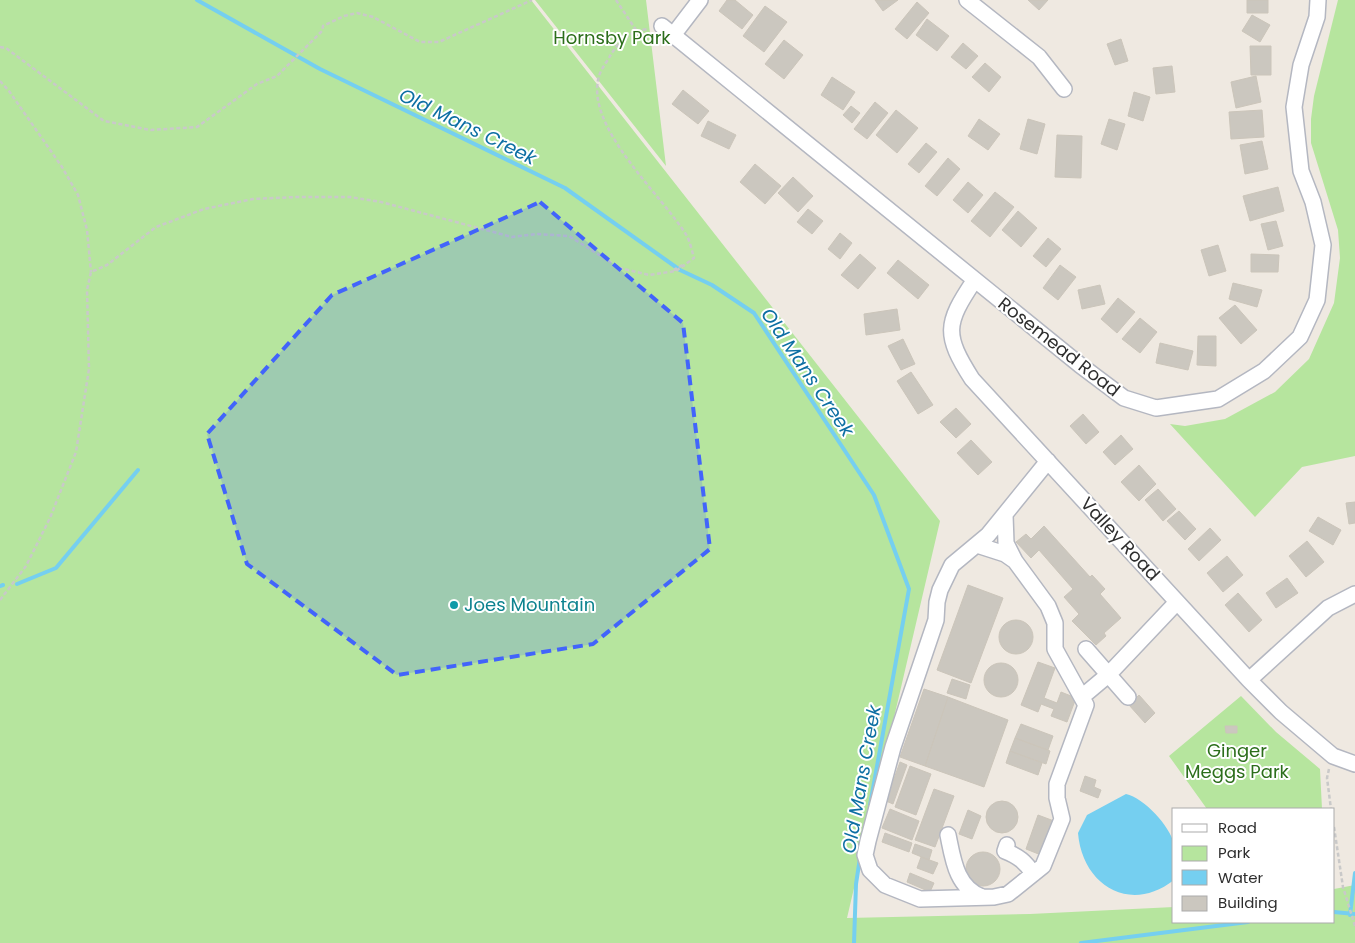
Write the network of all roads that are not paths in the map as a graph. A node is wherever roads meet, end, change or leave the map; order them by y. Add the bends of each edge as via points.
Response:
1 (700, 0) edge
2 (967, 0) edge
3 (1318, 0) edge
4 (1064, 89) dead end
5 (974, 281) junction
6 (1048, 461) junction
7 (1005, 515) junction
8 (976, 544) junction
9 (1015, 561) junction
10 (1355, 594) edge
11 (1177, 602) junction
12 (1086, 649) dead end
13 (1108, 675) junction
14 (1249, 680) junction
15 (1083, 696) junction
16 (1128, 697) dead end
17 (1355, 764) edge
18 (948, 835) dead end
19 (1007, 845) dead end
20 (1033, 874) junction
21 (983, 897) junction

1 - 5 street, Rosemead Road via 668,30
2 - 4 street via 1039,57
3 - 5 street, Rosemead Road via 1317,18 1301,64 1294,107 1301,171 1313,202 1323,245 1317,300 1300,338 1264,370 1218,399 1156,408 1124,398
5 - 6 street, Valley Road via 956,307 950,333 957,356 972,379
6 - 7 street
6 - 11 street, Valley Road
7 - 8 street
7 - 9 street via 1006,543
8 - 9 street
8 - 21 street via 952,565 940,590 936,620 887,766 866,855 870,870 885,885 920,899
9 - 15 street via 1048,606 1055,623 1055,649
10 - 14 street via 1328,608
11 - 13 street
11 - 14 street, Valley Road
12 - 13 street
13 - 15 street
13 - 16 street
14 - 17 street, Valley Road via 1333,756
15 - 20 street via 1085,712 1057,784 1062,819 1043,866
18 - 21 street via 962,883
19 - 20 street via 1005,851 1018,856
20 - 21 street via 1008,894

